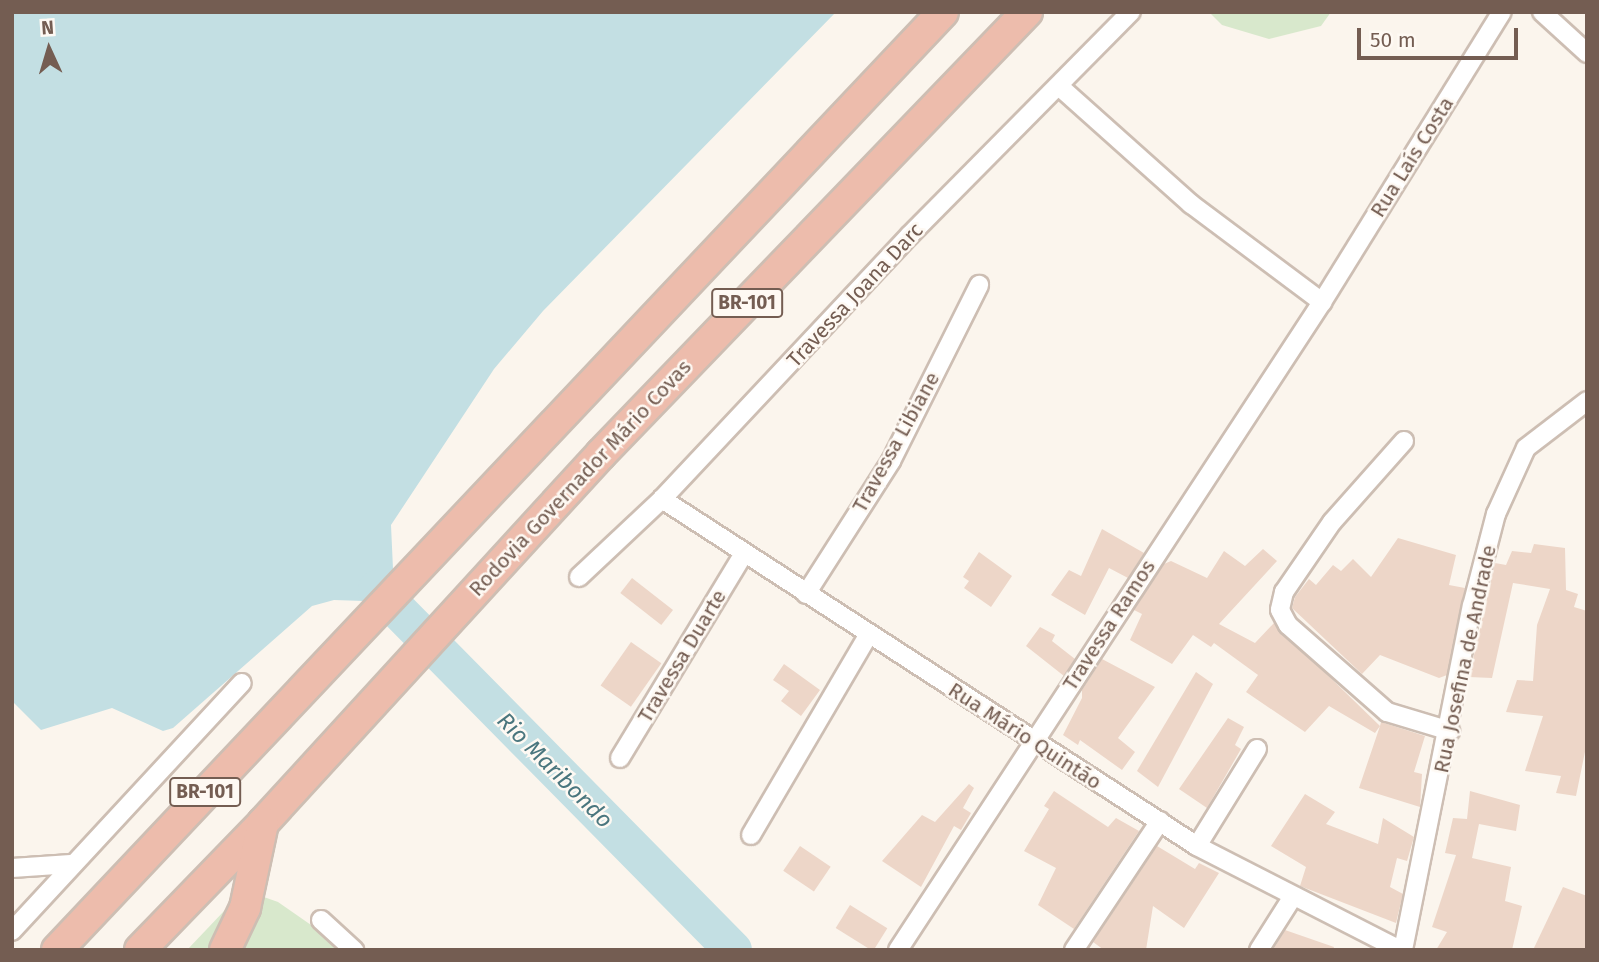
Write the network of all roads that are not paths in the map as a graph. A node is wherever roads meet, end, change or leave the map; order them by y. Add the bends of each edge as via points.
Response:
1 (943, 12) edge
2 (1027, 12) edge
3 (1131, 12) edge
4 (1502, 12) edge
5 (1542, 12) edge
6 (1587, 52) edge
7 (1060, 87) junction
8 (979, 285) dead end
9 (1322, 302) junction
10 (1587, 401) edge
11 (1404, 441) dead end
12 (662, 499) junction
13 (743, 555) junction
14 (579, 577) dead end
15 (806, 594) junction
16 (869, 634) junction
17 (242, 683) dead end
18 (1450, 732) junction
19 (1033, 743) junction
20 (1257, 749) dead end
21 (620, 758) dead end
22 (1160, 821) junction
23 (263, 823) junction
24 (751, 835) dead end
25 (1198, 846) junction
26 (71, 864) junction
27 (12, 868) edge
28 (1292, 898) junction
29 (321, 920) dead end
30 (12, 931) edge
31 (57, 950) edge
32 (140, 950) edge
33 (225, 950) edge
34 (354, 950) edge
35 (898, 950) edge
36 (1074, 950) edge
37 (1259, 950) edge
38 (1401, 950) edge

1 - 31 highway, BR-101
2 - 23 highway, Rodovia Governador Mário Covas / BR-101 via 469,595
3 - 7 street, Travessa Joana Darc
4 - 9 street, Rua Laís Costa
5 - 6 street
7 - 9 street via 1191,204
7 - 12 street, Travessa Joana Darc via 910,235
8 - 15 street, Travessa Libiane via 891,461
9 - 19 street, Travessa Ramos
10 - 18 street, Rua Josefina de Andrade via 1526,448 1496,514 1472,606
11 - 18 street via 1332,522 1284,592 1280,610 1288,625 1387,712
12 - 13 street, Rua Mário Quintão
12 - 14 street, Travessa Joana Darc
13 - 15 street, Rua Mário Quintão
13 - 21 street, Travessa Duarte
15 - 16 street, Rua Mário Quintão
16 - 19 street, Rua Mário Quintão
16 - 24 street
17 - 26 street
18 - 38 street, Rua Josefina de Andrade
19 - 22 street, Rua Mário Quintão
19 - 35 street, Travessa Ramos
20 - 25 street
22 - 25 street, Rua Mário Quintão
22 - 36 street
23 - 32 highway, Rodovia Governador Mário Covas / BR-101
23 - 33 highway via 245,908
25 - 28 street, Rua Mário Quintão
26 - 27 street
26 - 30 street
28 - 37 street
28 - 38 street, Rua Mário Quintão
29 - 34 street

